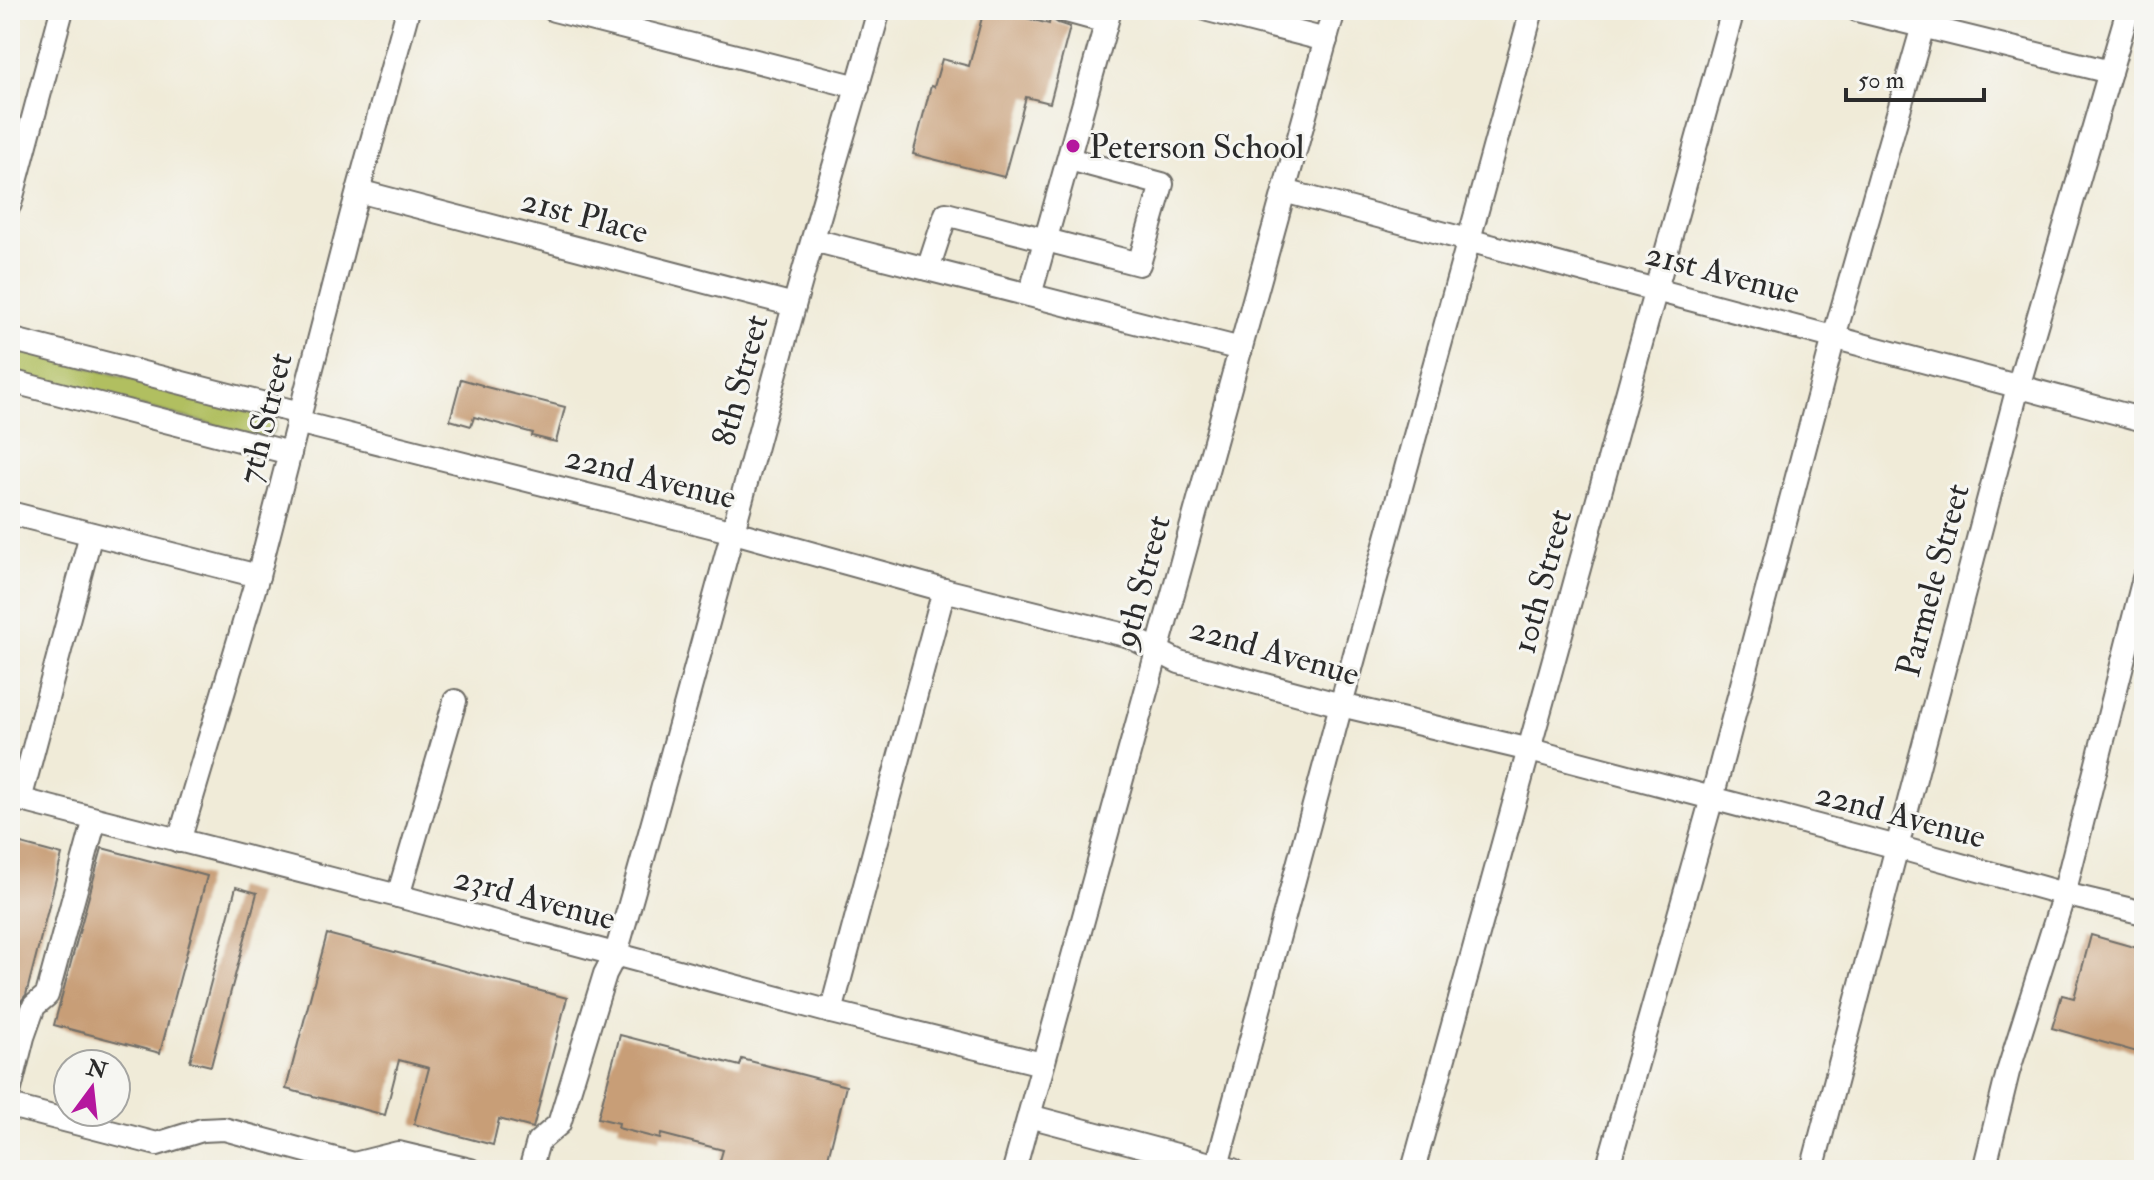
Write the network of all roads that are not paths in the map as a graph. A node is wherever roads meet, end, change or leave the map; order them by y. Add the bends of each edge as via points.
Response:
1 (62, 10) edge
2 (408, 10) edge
3 (554, 10) edge
4 (879, 10) edge
5 (1062, 10) edge
6 (1208, 10) edge
7 (1334, 10) edge
8 (1532, 10) edge
9 (1733, 10) edge
10 (1857, 10) edge
11 (2128, 10) edge
12 (1108, 16) edge
13 (1923, 26) junction
14 (1326, 40) junction
15 (2110, 72) junction
16 (858, 87) junction
17 (1069, 159) junction
18 (358, 191) junction
19 (1284, 191) junction
20 (10, 204) edge
21 (1469, 239) junction
22 (813, 240) junction
23 (1046, 240) junction
24 (928, 269) junction
25 (1656, 289) junction
26 (1030, 295) junction
27 (794, 305) junction
28 (1834, 337) junction
29 (10, 339) edge
30 (1241, 349) junction
31 (10, 381) edge
32 (2018, 387) junction
33 (299, 418) junction
34 (2144, 420) edge
35 (290, 453) junction
36 (10, 513) edge
37 (734, 532) junction
38 (91, 534) junction
39 (258, 576) junction
40 (2144, 578) edge
41 (944, 590) junction
42 (1157, 650) junction
43 (455, 701) dead end
44 (1341, 705) junction
45 (1530, 750) junction
46 (1712, 798) junction
47 (15, 799) edge
48 (95, 819) junction
49 (179, 841) junction
50 (1897, 847) junction
51 (2064, 894) junction
52 (398, 896) junction
53 (2144, 913) edge
54 (616, 953) junction
55 (831, 1012) junction
56 (1042, 1064) junction
57 (10, 1089) edge
58 (10, 1106) edge
59 (1029, 1116) junction
60 (1225, 1168) edge
61 (470, 1170) edge
62 (530, 1170) edge
63 (1014, 1170) edge
64 (1413, 1170) edge
65 (1607, 1170) edge
66 (1812, 1170) edge
67 (1984, 1170) edge

1 - 20 street
2 - 18 street, 7th Street
3 - 16 street
4 - 16 street, 8th Street
5 - 12 street
6 - 14 street
7 - 14 street, 9th Street
8 - 21 street
9 - 25 street, 10th Street
10 - 13 street
11 - 15 street, Parmele Street
12 - 17 street
13 - 15 street
13 - 28 street
14 - 19 street, 9th Street
15 - 32 street, Parmele Street
16 - 22 street, 8th Street
17 - 23 street
17 - 23 street via 1162,184 1139,264
18 - 27 street, 21st Place
18 - 33 street, 7th Street
19 - 21 street, 21st Avenue
19 - 30 street, 9th Street
21 - 25 street, 21st Avenue
21 - 44 street
22 - 24 street
22 - 27 street, 8th Street
23 - 24 street via 946,214
23 - 26 street
24 - 26 street
25 - 28 street, 21st Avenue
25 - 45 street, 10th Street
26 - 30 street
27 - 37 street, 8th Street
28 - 32 street, 21st Avenue
28 - 46 street
29 - 33 street, 22nd Avenue
30 - 42 street, 9th Street
31 - 35 street
32 - 34 street, 21st Avenue
32 - 50 street, Parmele Street
33 - 35 street, 7th Street
33 - 37 street, 22nd Avenue
35 - 39 street, 7th Street
36 - 38 street
37 - 41 street, 22nd Avenue
37 - 54 street, 8th Street
38 - 39 street
38 - 47 street
39 - 49 street, 7th Street
40 - 51 street
41 - 42 street, 22nd Avenue via 1129,636
41 - 55 street
42 - 44 street, 22nd Avenue via 1179,662
42 - 56 street, 9th Street
43 - 52 street
44 - 45 street, 22nd Avenue
44 - 60 street
45 - 46 street, 22nd Avenue
45 - 64 street, 10th Street
46 - 50 street, 22nd Avenue
46 - 65 street
47 - 48 street, 23rd Avenue
48 - 49 street, 23rd Avenue
48 - 57 street via 47,995 34,1006
49 - 52 street, 23rd Avenue
50 - 51 street, 22nd Avenue
50 - 66 street, Parmele Street
51 - 53 street, 22nd Avenue
51 - 67 street via 2008,1072
52 - 54 street, 23rd Avenue
54 - 55 street, 23rd Avenue
54 - 62 street, 8th Street via 559,1124 538,1142
55 - 56 street, 23rd Avenue
56 - 59 street, 9th Street
58 - 61 street via 157,1144 224,1129 354,1164 398,1153
59 - 60 street
59 - 63 street, 9th Street

